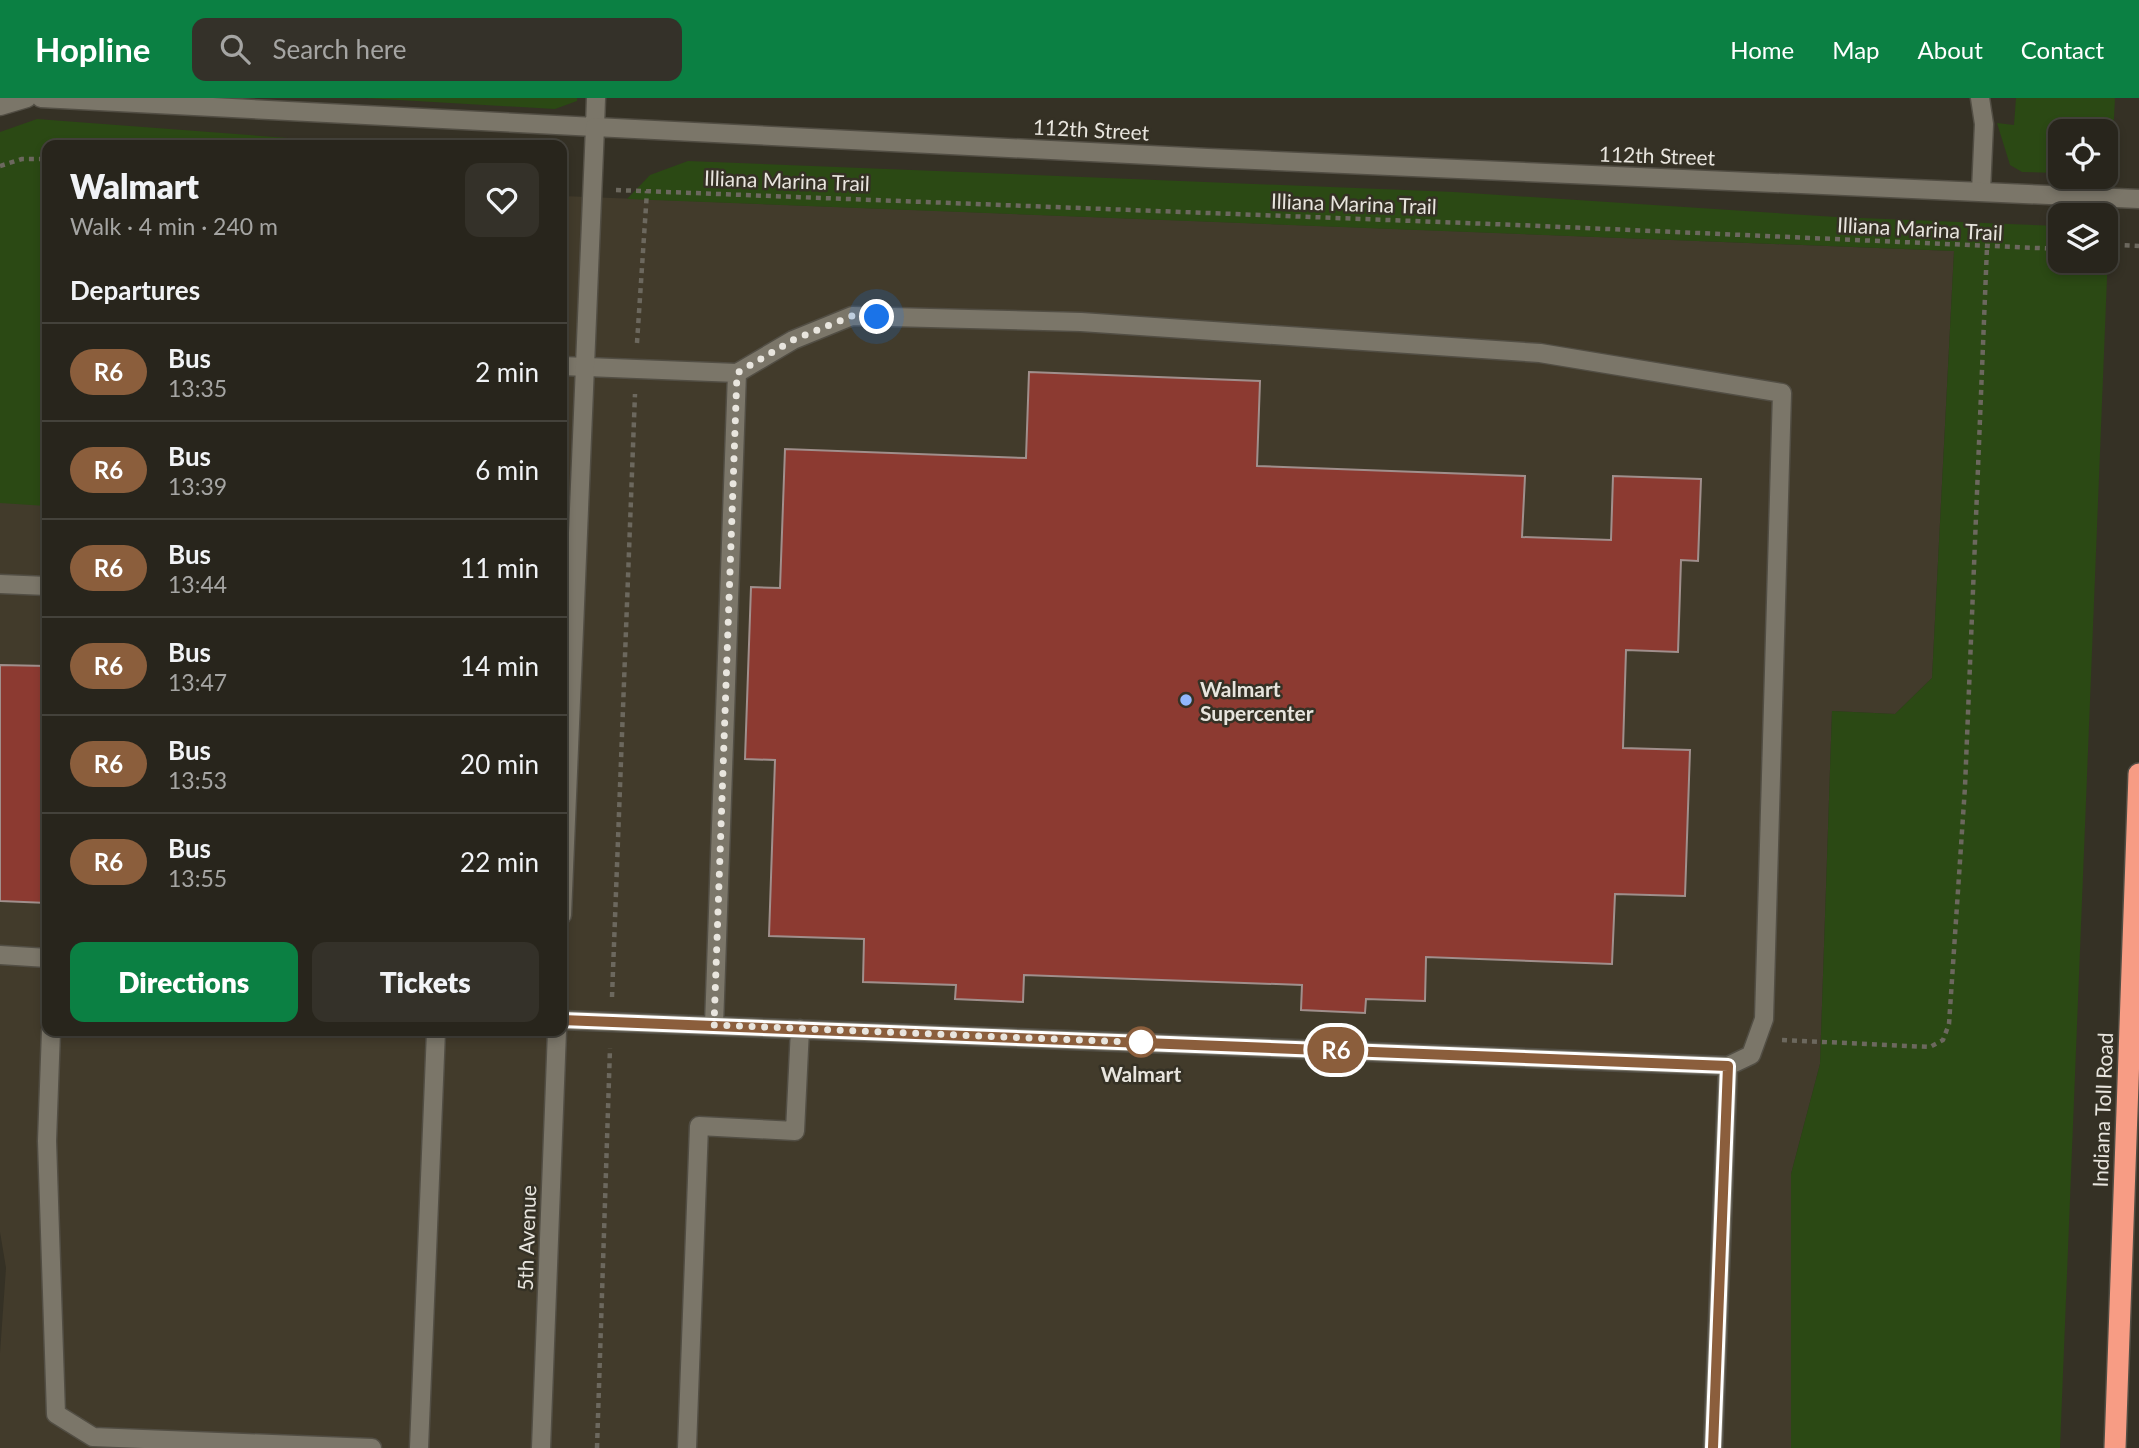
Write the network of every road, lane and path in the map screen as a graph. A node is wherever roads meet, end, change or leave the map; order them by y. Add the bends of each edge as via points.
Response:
1 (27, 98) edge
2 (41, 98) edge
3 (596, 98) edge
4 (1980, 98) edge
5 (0, 106) edge
6 (595, 127) junction
7 (42, 159) edge
8 (0, 166) edge
9 (637, 191) dead end
10 (647, 191) junction
11 (1981, 191) junction
12 (2139, 199) edge
13 (2118, 246) edge
14 (2139, 246) edge
15 (1987, 247) junction
16 (2048, 249) edge
17 (637, 346) dead end
18 (567, 366) edge
19 (584, 368) junction
20 (737, 373) junction
21 (635, 401) dead end
22 (0, 584) edge
23 (42, 586) edge
24 (2139, 774) edge
25 (567, 791) edge
26 (0, 955) edge
27 (42, 958) edge
28 (612, 991) dead end
29 (567, 1020) edge
30 (714, 1025) junction
31 (800, 1029) junction
32 (1758, 1035) junction
33 (51, 1036) edge
34 (436, 1036) edge
35 (557, 1036) edge
36 (610, 1054) dead end
37 (1728, 1066) junction
38 (2114, 1442) edge
39 (372, 1448) edge
40 (419, 1448) edge
41 (541, 1448) edge
42 (597, 1448) edge
43 (687, 1448) edge
44 (1713, 1448) edge

1 - 5 street
2 - 6 street, 112th Street
3 - 6 street
4 - 11 street via 1984,124
6 - 11 street, 112th Street
6 - 19 street
7 - 8 path
9 - 10 path, Illiana Marina Trail
10 - 15 path, Illiana Marina Trail
10 - 17 path
11 - 12 street, 112th Street
13 - 14 path
15 - 16 path, Illiana Marina Trail
15 - 32 path via 1966,774 1949,1024 1943,1040 1930,1047 1795,1042
18 - 19 street
19 - 20 street
19 - 25 street
20 - 30 street
20 - 32 street via 793,340 852,316 1082,322 1540,353 1782,393 1764,1019
21 - 28 path
22 - 23 street
24 - 38 highway, Indiana Toll Road
26 - 27 street
29 - 30 street
30 - 31 street
31 - 37 street
31 - 43 street via 795,1131 699,1126
32 - 37 street via 1751,1055
33 - 39 street via 47,1142 56,1414 93,1437
34 - 40 street
35 - 41 street, 5th Avenue
36 - 42 path
37 - 44 street

